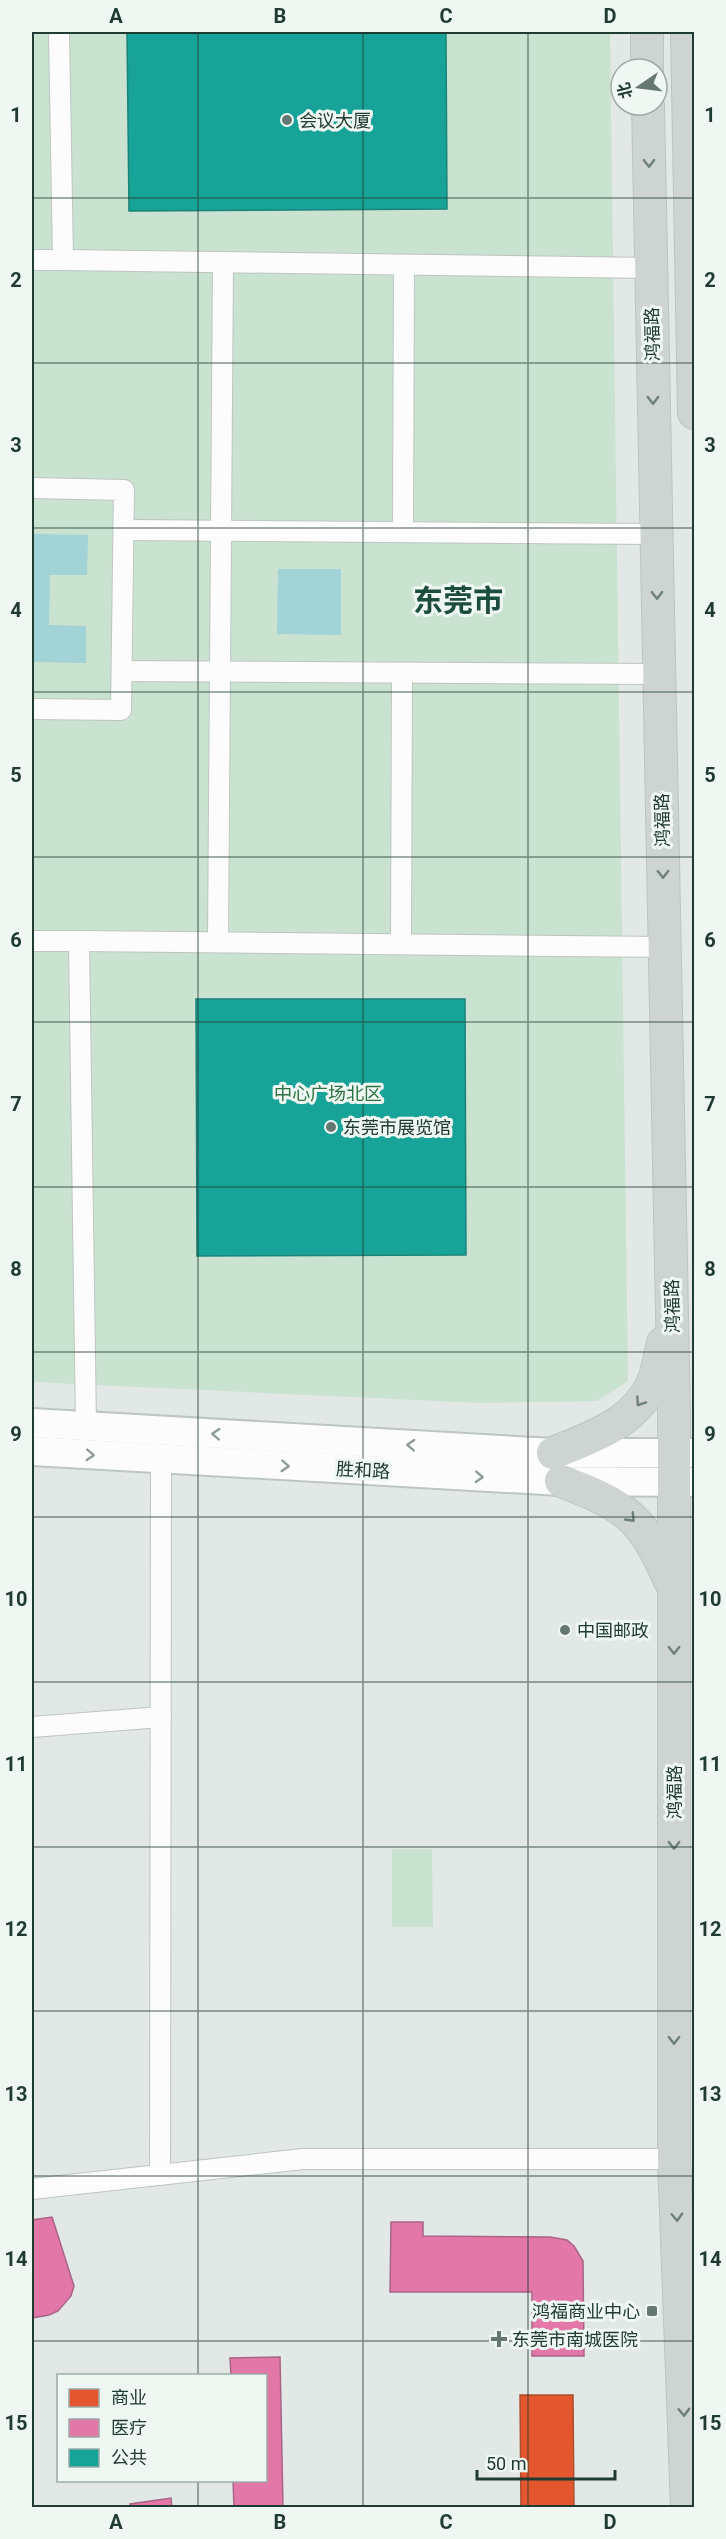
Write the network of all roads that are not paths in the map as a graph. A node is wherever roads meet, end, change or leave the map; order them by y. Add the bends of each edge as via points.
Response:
1 (59, 32) edge
2 (647, 32) edge
3 (687, 32) edge
4 (647, 57) edge
5 (648, 117) edge
6 (32, 260) edge
7 (63, 261) junction
8 (223, 262) junction
9 (404, 265) junction
10 (651, 268) junction
11 (693, 284) edge
12 (694, 413) edge
13 (32, 488) edge
14 (124, 530) junction
15 (221, 531) junction
16 (403, 532) junction
17 (656, 534) junction
18 (122, 671) junction
19 (220, 672) junction
20 (402, 673) junction
21 (659, 675) junction
22 (32, 709) edge
23 (32, 940) edge
24 (79, 941) junction
25 (218, 942) junction
26 (401, 944) junction
27 (665, 947) junction
28 (672, 1308) junction
29 (32, 1423) edge
30 (86, 1426) junction
31 (32, 1451) edge
32 (161, 1459) junction
33 (557, 1467) junction
34 (684, 1467) edge
35 (674, 1592) junction
36 (161, 1717) junction
37 (32, 1727) edge
38 (675, 2159) junction
39 (160, 2175) junction
40 (32, 2188) edge
41 (687, 2508) edge

1 - 7 street
2 - 4 main road
3 - 11 main road
5 -> 10 main road, 鸿福路
6 - 7 street
7 - 8 street
8 - 9 street
8 - 15 street
9 - 10 street
9 - 16 street
10 -> 17 main road, 鸿福路
11 - 12 main road
13 - 14 street via 124,490
14 - 15 street
14 - 18 street
15 - 16 street
15 - 19 street
16 - 17 street
17 -> 21 main road, 鸿福路
18 - 19 street
18 - 22 street via 122,710
19 - 20 street
19 - 25 street
20 - 21 street
20 - 26 street
21 -> 27 main road, 鸿福路
23 - 24 street
24 - 25 street
24 - 30 street
25 - 26 street
26 - 27 street
27 - 28 main road, 鸿福路
28 -> 33 main road via 654,1381 630,1415
28 - 34 main road, 鸿福路
29 - 30 main road, 胜和路
33 -> 30 main road, 胜和路
31 -> 32 main road, 胜和路
32 -> 33 main road, 胜和路
32 - 36 street
33 - 34 main road, 胜和路
33 -> 35 main road via 625,1511 646,1534
34 - 35 main road, 鸿福路
35 -> 38 main road, 鸿福路
36 - 37 street
36 - 39 street
38 - 39 street via 303,2159
38 -> 41 main road, 鸿福路
39 - 40 street

